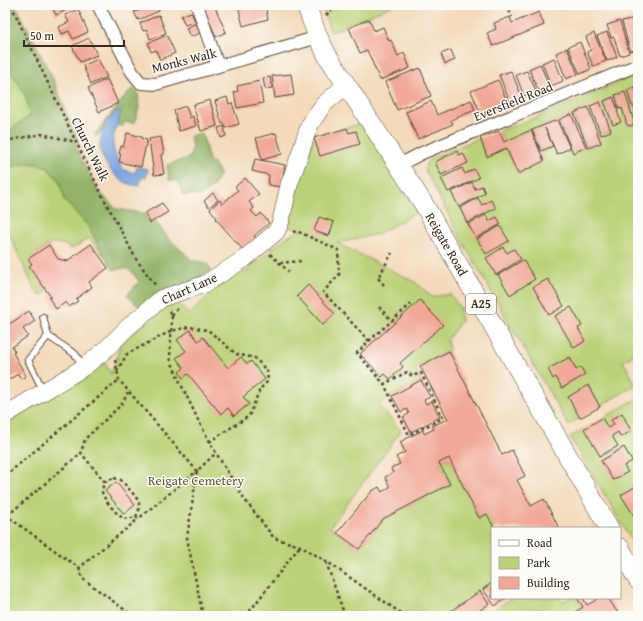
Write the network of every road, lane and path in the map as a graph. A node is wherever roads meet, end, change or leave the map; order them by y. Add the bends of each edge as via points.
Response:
1 (11, 5) edge
2 (98, 5) edge
3 (197, 5) edge
4 (306, 5) edge
5 (337, 5) edge
6 (507, 5) edge
7 (324, 17) dead end
8 (512, 17) dead end
9 (318, 37) junction
10 (638, 65) edge
11 (218, 66) junction
12 (346, 84) junction
13 (5, 141) edge
14 (76, 142) junction
15 (399, 165) junction
16 (276, 232) junction
17 (268, 252) dead end
18 (392, 253) dead end
19 (280, 263) junction
20 (303, 263) dead end
21 (289, 272) dead end
22 (384, 285) dead end
23 (162, 298) junction
24 (411, 304) dead end
25 (379, 307) dead end
26 (172, 316) dead end
27 (43, 317) dead end
28 (392, 321) junction
29 (171, 331) junction
30 (48, 336) junction
31 (369, 341) junction
32 (111, 354) dead end
33 (79, 360) junction
34 (117, 371) junction
35 (119, 380) junction
36 (384, 384) junction
37 (44, 391) junction
38 (128, 391) junction
39 (5, 414) edge
40 (210, 442) junction
41 (81, 453) junction
42 (216, 453) junction
43 (197, 471) junction
44 (5, 476) edge
45 (105, 482) junction
46 (5, 511) edge
47 (6, 516) edge
48 (137, 518) junction
49 (608, 527) edge
50 (300, 546) junction
51 (621, 550) edge
52 (326, 561) junction
53 (79, 568) junction
54 (638, 580) edge
55 (133, 616) edge
56 (203, 616) edge
57 (246, 616) edge
58 (345, 616) edge
59 (405, 616) edge

1 - 14 path, Church Walk
2 - 11 street, Monks Walk via 132,72 141,83 156,84
3 - 11 street
4 - 9 main road, Reigate Road / A25
5 - 7 path
6 - 8 path
9 - 11 street, Monks Walk
9 - 12 main road, Reigate Road / A25
10 - 15 street, Eversfield Road via 422,153
12 - 15 main road, Reigate Road / A25
12 - 16 street via 323,105 309,126
13 - 14 path via 42,134
14 - 23 path, Church Walk via 136,259
15 - 49 main road, Reigate Road / A25
16 - 23 street, Chart Lane via 244,259 205,284
16 - 31 path via 297,231 338,250 339,275 323,292
17 - 19 path
18 - 22 path via 378,278
19 - 20 path
19 - 21 path
23 - 33 street, Chart Lane via 104,351
24 - 28 path
25 - 28 path
26 - 29 path
27 - 30 lane
28 - 31 path
29 - 34 path via 127,354
29 - 40 path via 170,358
29 - 40 path via 189,327 208,330 236,354 255,358 267,371 268,382 260,389 249,416
30 - 33 lane
30 - 37 lane via 28,360
31 - 36 path via 357,353
32 - 34 path via 116,361
33 - 37 street, Chart Lane
34 - 35 path
35 - 38 path
35 - 44 path
36 - 36 path via 407,372 412,376 421,373 444,418 410,435
37 - 39 street, Chart Lane
38 - 41 path via 122,404 85,439
38 - 43 path
40 - 42 path
41 - 45 path
41 - 47 path
42 - 43 path
42 - 50 path via 245,500 274,538
43 - 48 path
43 - 56 path via 187,538
45 - 48 path via 102,491 104,499 119,515
45 - 48 path via 114,478 121,480 139,503
46 - 47 path
47 - 53 path
48 - 53 path
50 - 52 path
50 - 57 path
51 - 54 main road
52 - 58 path
52 - 59 path
53 - 55 path via 82,578

